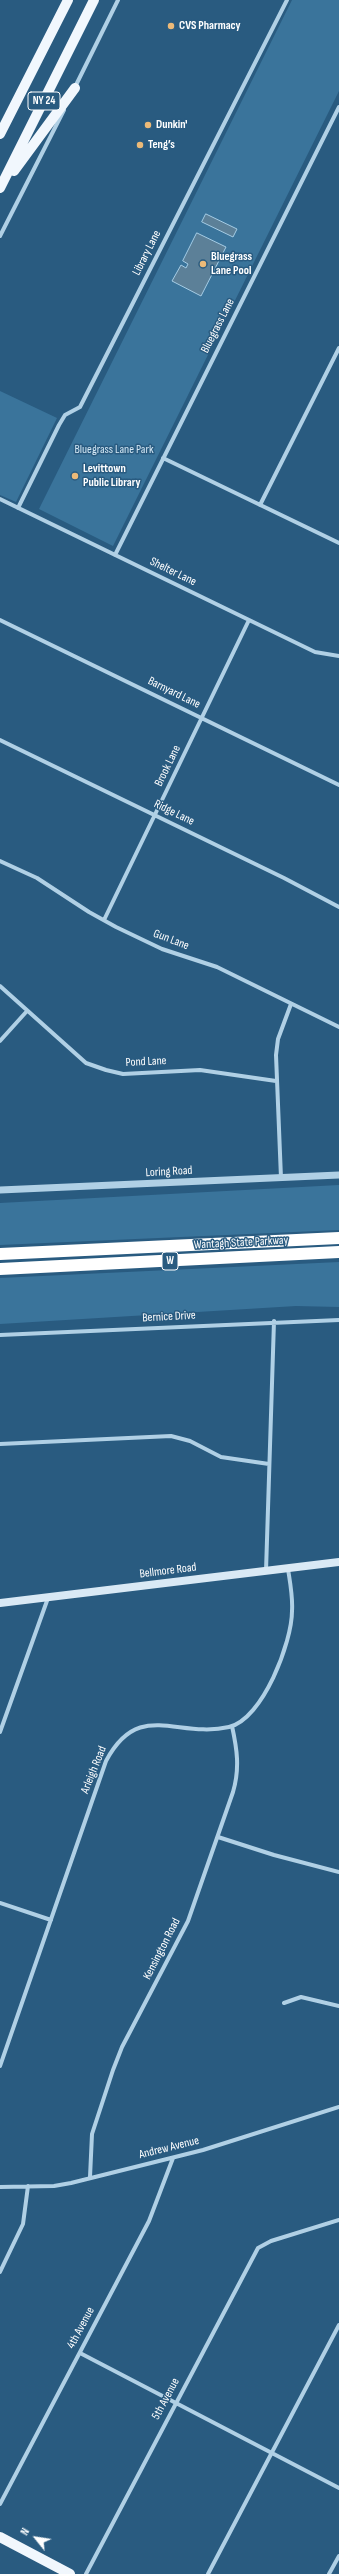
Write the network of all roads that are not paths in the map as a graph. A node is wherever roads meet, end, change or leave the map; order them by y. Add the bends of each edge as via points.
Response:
1 (68, 0) edge
2 (94, 0) edge
3 (118, 0) edge
4 (287, 0) edge
5 (75, 88) junction
6 (339, 107) edge
7 (0, 134) edge
8 (0, 190) edge
9 (0, 236) edge
10 (339, 348) edge
11 (162, 458) junction
12 (0, 499) edge
13 (260, 505) junction
14 (18, 508) junction
15 (339, 543) edge
16 (114, 555) junction
17 (0, 620) edge
18 (249, 620) junction
19 (339, 656) edge
20 (202, 718) junction
21 (0, 740) edge
22 (339, 785) edge
23 (155, 815) junction
24 (0, 861) edge
25 (339, 907) edge
26 (104, 920) junction
27 (0, 986) edge
28 (291, 1004) junction
29 (27, 1011) junction
30 (339, 1027) edge
31 (0, 1041) edge
32 (276, 1081) junction
33 (339, 1175) edge
34 (281, 1178) junction
35 (0, 1190) edge
36 (339, 1238) edge
37 (339, 1252) edge
38 (0, 1254) edge
39 (0, 1269) edge
40 (339, 1320) edge
41 (274, 1321) junction
42 (0, 1335) edge
43 (0, 1444) edge
44 (268, 1464) junction
45 (339, 1562) edge
46 (288, 1569) junction
47 (266, 1571) junction
48 (48, 1598) junction
49 (0, 1604) edge
50 (232, 1726) junction
51 (0, 1732) edge
52 (218, 1837) junction
53 (339, 1872) edge
54 (0, 1903) edge
55 (51, 1920) junction
56 (284, 2002) dead end
57 (339, 2006) edge
58 (0, 2066) edge
59 (339, 2107) edge
60 (173, 2158) junction
61 (90, 2177) junction
62 (28, 2186) junction
63 (0, 2187) edge
64 (339, 2220) edge
65 (0, 2272) edge
66 (339, 2325) edge
67 (80, 2353) junction
68 (176, 2403) junction
69 (271, 2453) junction
70 (339, 2488) edge
71 (0, 2504) edge
72 (0, 2537) edge
73 (339, 2556) edge
74 (70, 2574) edge
75 (86, 2574) edge
76 (208, 2574) edge
77 (330, 2574) edge

1 - 7 main road, NY 24
2 - 8 main road, NY 24
3 - 5 street
4 - 14 street, Library Lane via 80,407 65,415
5 - 8 main road
5 - 9 street
6 - 11 street, Bluegrass Lane
10 - 13 street
11 - 13 street
11 - 16 street, Bluegrass Lane
12 - 14 street, Shelter Lane
13 - 15 street
14 - 16 street, Shelter Lane
16 - 18 street, Shelter Lane
17 - 20 street, Barnyard Lane
18 - 19 street, Shelter Lane via 315,652
18 - 20 street, Brook Lane
20 - 22 street, Barnyard Lane
20 - 23 street, Brook Lane
21 - 23 street, Ridge Lane
23 - 25 street, Ridge Lane
23 - 26 street, Brook Lane
24 - 26 street, Gun Lane via 37,878
26 - 28 street, Gun Lane via 162,949 217,967
27 - 29 street, Pond Lane
28 - 30 street, Gun Lane
28 - 32 street via 278,1039
29 - 31 street
29 - 32 street, Pond Lane via 86,1063 106,1070 122,1074 200,1070
32 - 34 street
33 - 34 street, Loring Road
34 - 35 street, Loring Road
36 - 38 highway, Wantagh State Parkway / W
37 - 39 highway, Wantagh State Parkway / W
40 - 41 street, Bernice Drive
41 - 42 street, Bernice Drive
41 - 44 street
43 - 44 street via 171,1436 190,1441 221,1458
44 - 47 street
45 - 46 main road, Bellmore Road
46 - 47 main road, Bellmore Road
46 - 50 street via 291,1622 272,1681 256,1707
47 - 48 main road, Bellmore Road
48 - 49 main road, Bellmore Road
48 - 51 street
50 - 52 street, Kensington Road via 238,1755 237,1773
50 - 55 street, Arleigh Road via 199,1730 153,1724 132,1730 115,1744 106,1761
52 - 53 street via 274,1856
52 - 61 street, Kensington Road via 188,1921 122,2047 113,2070 92,2134
54 - 55 street
55 - 58 street, Arleigh Road
56 - 57 street via 301,1997
59 - 60 street, Andrew Avenue
60 - 61 street, Andrew Avenue
60 - 67 street, 4th Avenue via 149,2221
61 - 62 street, Andrew Avenue via 54,2186
62 - 63 street, Andrew Avenue
62 - 65 street via 23,2224
64 - 68 street, 5th Avenue via 271,2241 258,2248
66 - 69 street
67 - 68 street
67 - 71 street, 4th Avenue
68 - 69 street
68 - 75 street, 5th Avenue
69 - 70 street
69 - 76 street
72 - 74 main road
73 - 77 street

